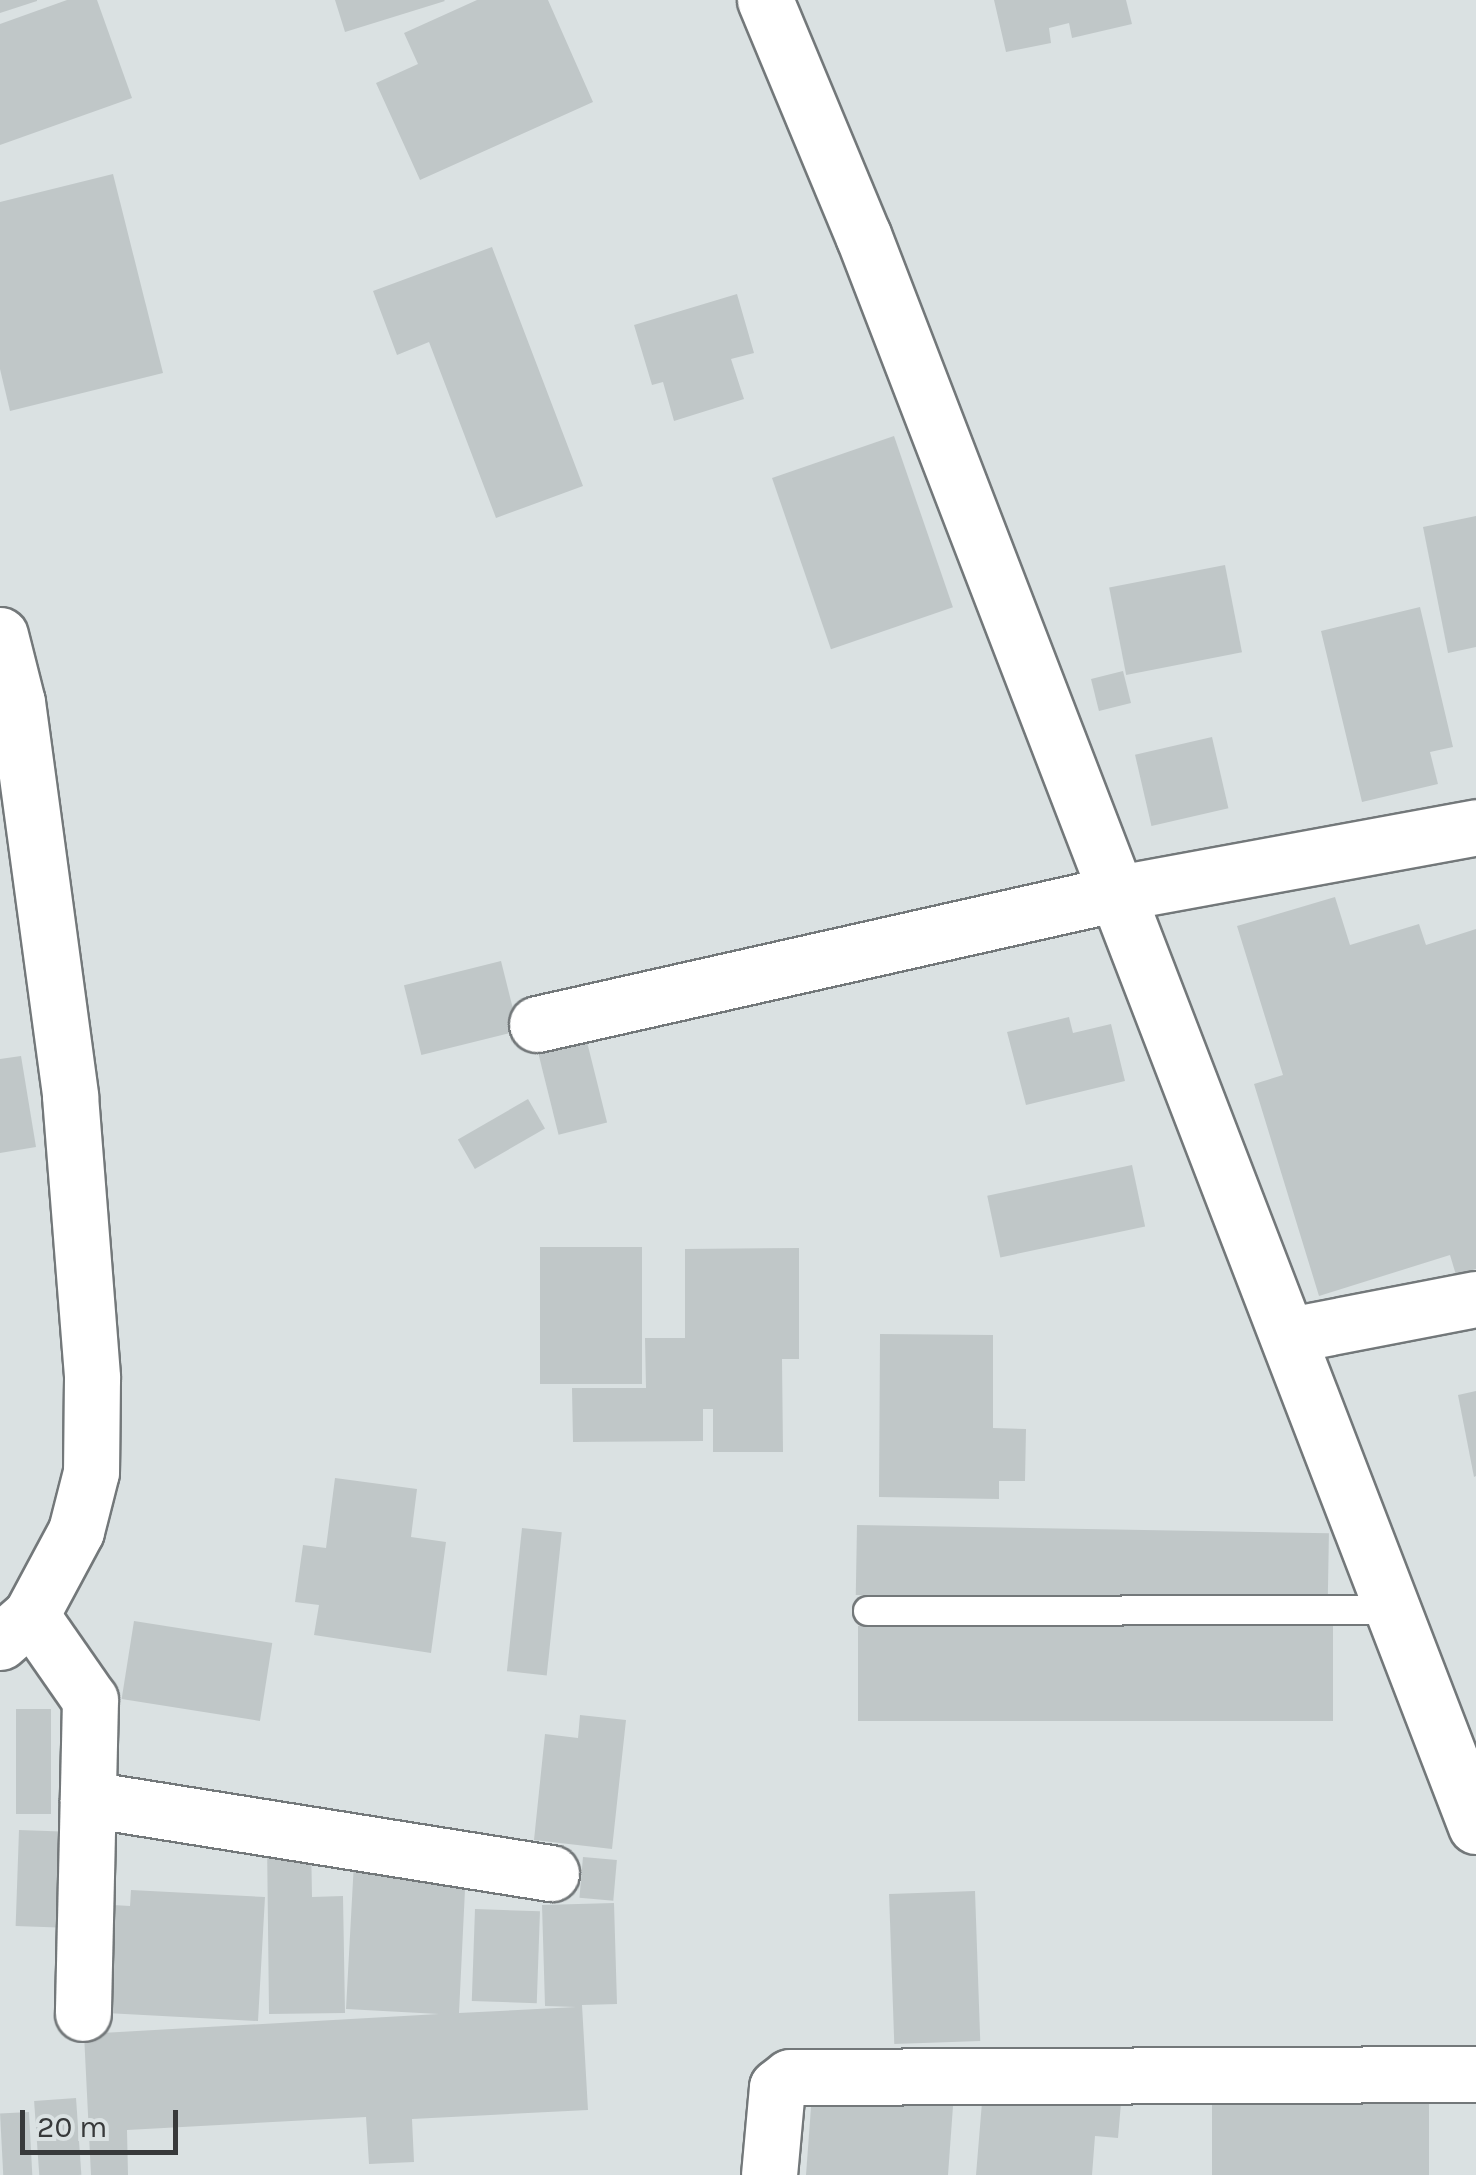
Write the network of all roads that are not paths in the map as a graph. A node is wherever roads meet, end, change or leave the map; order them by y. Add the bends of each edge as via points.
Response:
1 (765, 0) edge
2 (0, 635) edge
3 (1476, 827) edge
4 (1118, 894) junction
5 (537, 1024) dead end
6 (1476, 1300) edge
7 (1290, 1336) junction
8 (1394, 1610) junction
9 (868, 1611) dead end
10 (15, 1628) edge
11 (1461, 1743) edge
12 (88, 1799) junction
13 (1476, 1826) edge
14 (552, 1873) dead end
15 (84, 2014) dead end
16 (1476, 2074) edge
17 (769, 2175) edge

1 - 4 street
2 - 10 street via 17,702 70,1096 92,1378 86,1503
3 - 4 street
4 - 5 street
4 - 7 street
6 - 7 street
7 - 8 street
8 - 9 lane
8 - 11 street
10 - 12 street via 90,1700
11 - 13 street
12 - 14 street
12 - 15 street
16 - 17 street via 790,2077 777,2087

